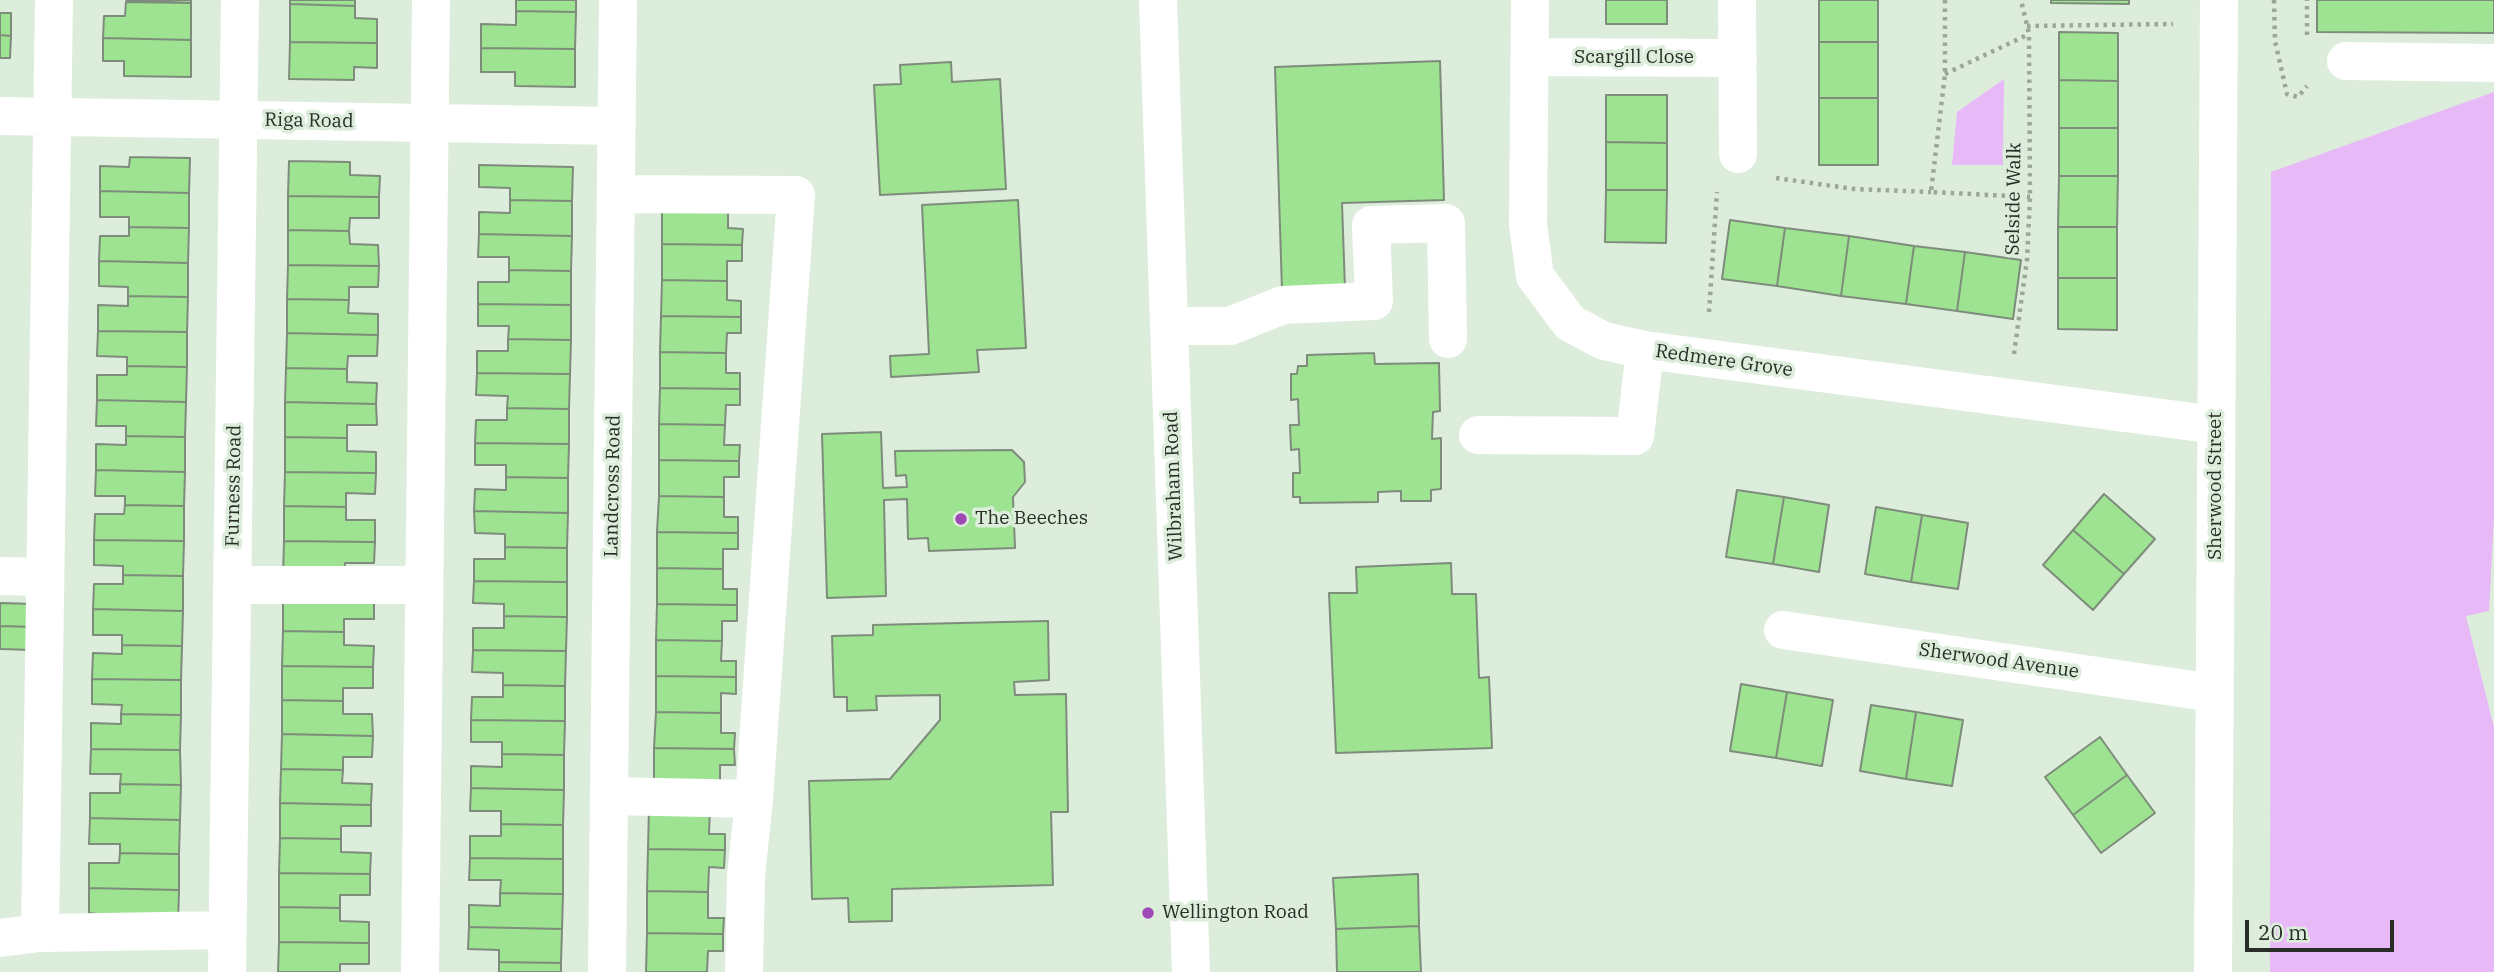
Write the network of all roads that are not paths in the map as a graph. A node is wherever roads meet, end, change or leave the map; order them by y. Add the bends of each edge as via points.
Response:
1 (54, 0) edge
2 (240, 0) edge
3 (431, 0) edge
4 (618, 0) edge
5 (1158, 0) edge
6 (1530, 0) edge
7 (1737, 2) dead end
8 (2218, 12) edge
9 (1530, 57) junction
10 (1738, 58) junction
11 (2346, 61) dead end
12 (2494, 64) edge
13 (0, 116) edge
14 (53, 117) junction
15 (239, 120) junction
16 (429, 123) junction
17 (617, 126) junction
18 (1740, 172) road end
19 (616, 194) junction
20 (1169, 326) junction
21 (1448, 339) dead end
22 (1645, 350) junction
23 (2216, 425) junction
24 (1478, 435) dead end
25 (0, 576) edge
26 (45, 577) junction
27 (233, 585) junction
28 (424, 586) junction
29 (1783, 630) dead end
30 (2214, 692) junction
31 (609, 796) junction
32 (754, 799) junction
33 (228, 930) junction
34 (40, 933) junction
35 (0, 938) edge
36 (227, 972) edge
37 (420, 972) edge
38 (607, 972) edge
39 (744, 972) edge
40 (1191, 972) edge
41 (2213, 972) edge

1 - 14 main road
2 - 15 main road, Furness Road
3 - 16 main road
4 - 17 main road, Landcross Road
5 - 20 main road, Wilbraham Road
6 - 9 main road, Redmere Grove
7 - 10 main road
8 - 23 main road, Sherwood Street
9 - 10 main road, Scargill Close
9 - 22 main road, Redmere Grove via 1528,225 1535,276 1570,323 1604,341
10 - 18 main road
11 - 12 main road
13 - 14 main road, Riga Road
14 - 15 main road, Riga Road
14 - 26 main road
15 - 16 main road, Riga Road
15 - 27 main road, Furness Road
16 - 17 main road, Riga Road
16 - 28 main road
17 - 19 main road, Landcross Road
19 - 31 main road, Landcross Road
19 - 32 main road via 796,195
20 - 21 main road via 1230,326 1283,305 1374,301 1371,225 1446,223
20 - 40 main road, Wilbraham Road
22 - 23 main road, Redmere Grove
22 - 24 main road via 1635,436
23 - 30 main road, Sherwood Street
25 - 26 main road
26 - 34 main road
27 - 28 main road
27 - 33 main road, Furness Road
28 - 37 main road
29 - 30 main road, Sherwood Avenue
30 - 41 main road, Sherwood Street
31 - 32 main road
31 - 38 main road, Landcross Road
32 - 39 main road via 746,876
33 - 34 main road
33 - 36 main road, Furness Road
34 - 35 main road

